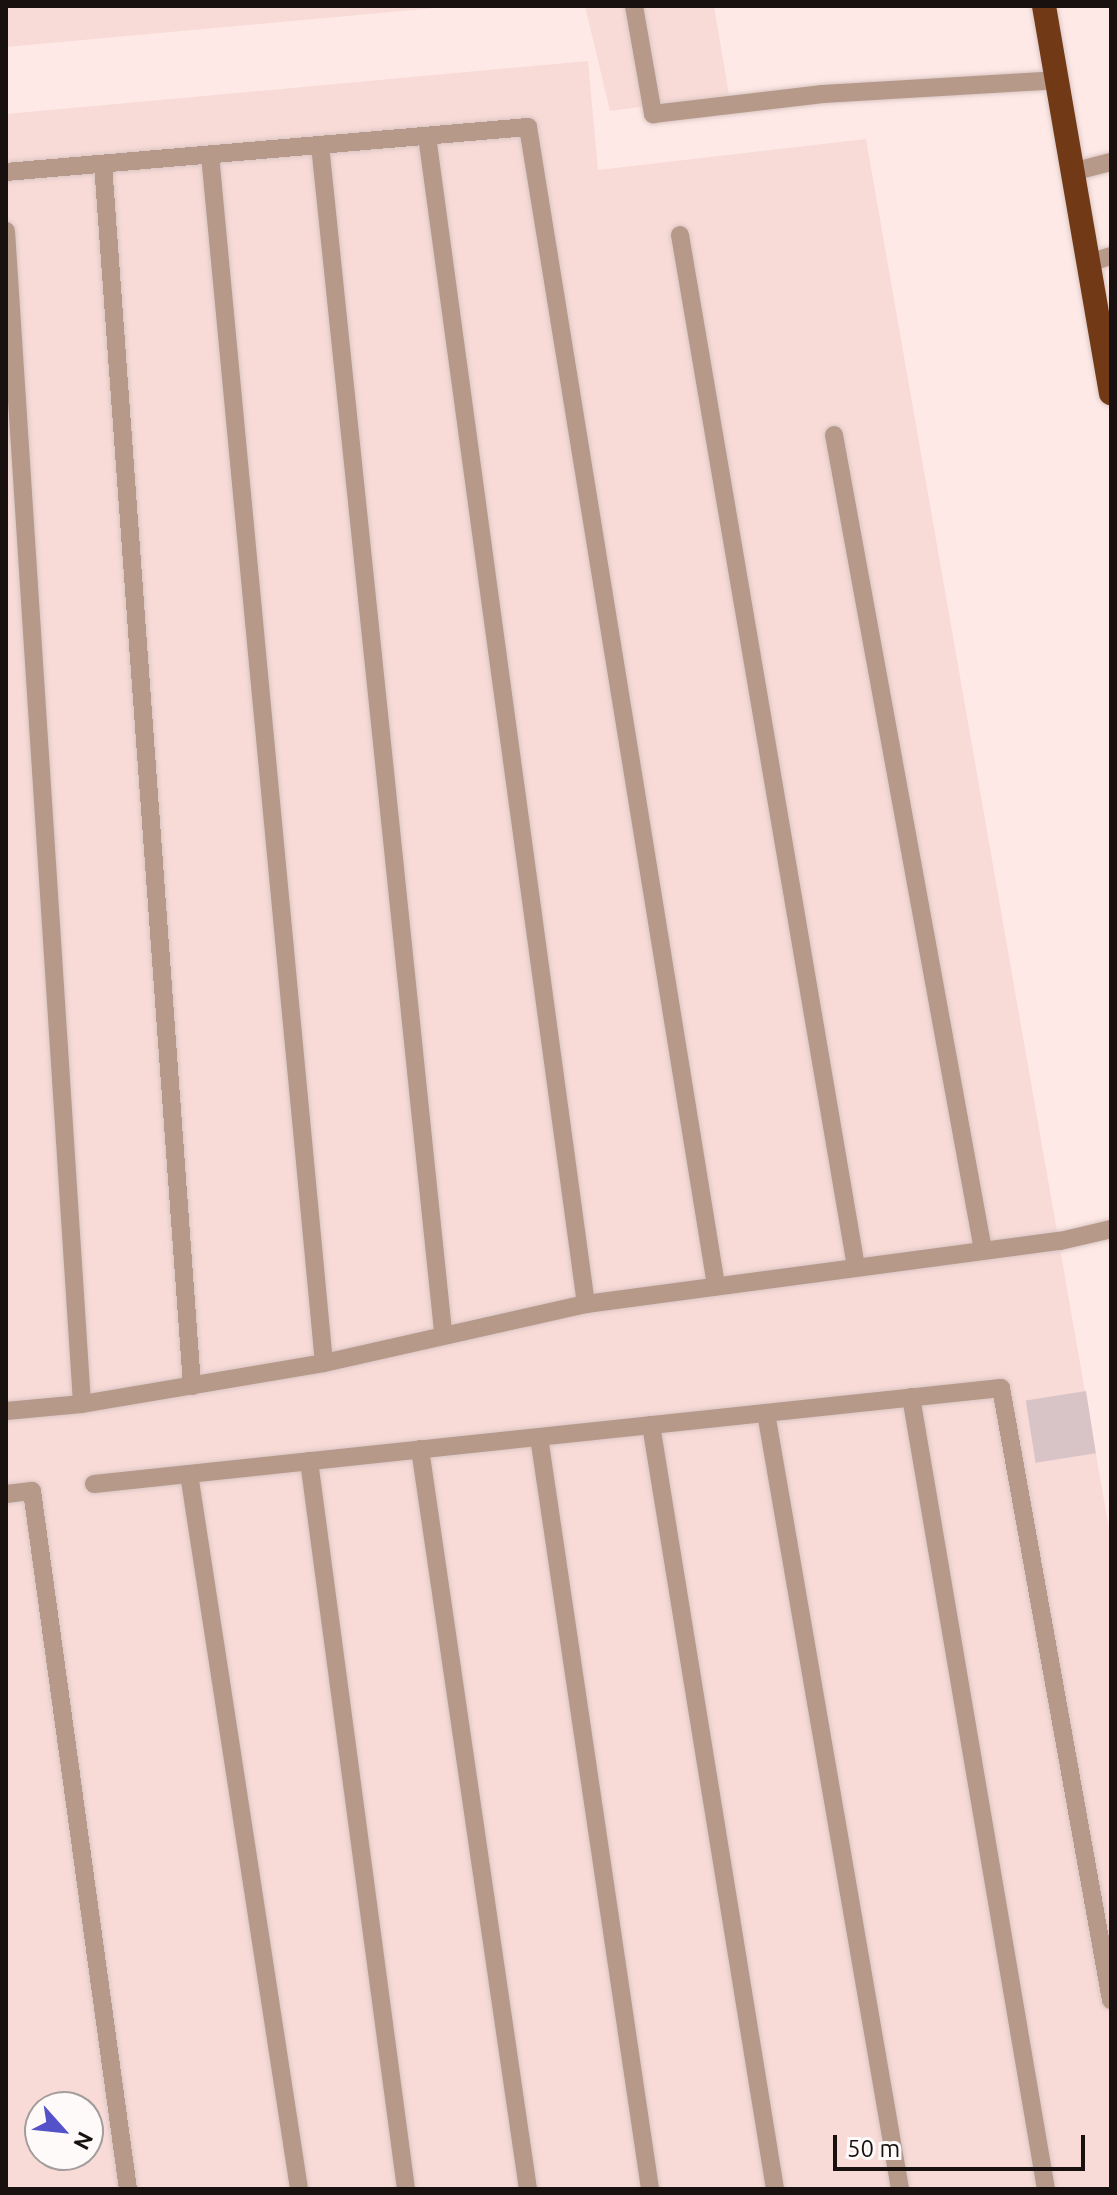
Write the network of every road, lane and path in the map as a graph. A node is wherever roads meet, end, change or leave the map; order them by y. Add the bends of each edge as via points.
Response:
1 (634, 6) edge
2 (1044, 6) edge
3 (1056, 80) junction
4 (427, 136) junction
5 (320, 145) junction
6 (210, 155) junction
7 (1111, 162) edge
8 (103, 164) junction
9 (6, 172) edge
10 (1072, 172) junction
11 (6, 231) edge
12 (680, 235) dead end
13 (1100, 260) edge
14 (1111, 393) edge
15 (834, 435) dead end
16 (1111, 1229) edge
17 (983, 1250) junction
18 (856, 1267) junction
19 (716, 1285) junction
20 (586, 1304) junction
21 (443, 1332) junction
22 (324, 1363) junction
23 (192, 1386) junction
24 (911, 1397) junction
25 (82, 1404) junction
26 (6, 1411) edge
27 (766, 1413) junction
28 (651, 1425) junction
29 (539, 1437) junction
30 (420, 1449) junction
31 (309, 1461) junction
32 (189, 1474) junction
33 (94, 1484) dead end
34 (6, 1494) edge
35 (1111, 2000) edge
36 (128, 2189) edge
37 (299, 2189) edge
38 (406, 2189) edge
39 (528, 2189) edge
40 (650, 2189) edge
41 (775, 2189) edge
42 (900, 2189) edge
43 (1046, 2189) edge

1 - 3 lane via 653,114 823,94
2 - 3 highway
3 - 10 highway
4 - 5 lane
4 - 19 lane via 528,127
4 - 20 lane
5 - 6 lane
5 - 21 lane
6 - 8 lane
6 - 22 lane
7 - 10 lane
8 - 9 lane
8 - 23 lane
10 - 13 highway
11 - 25 lane
12 - 18 lane
13 - 14 highway
15 - 17 lane
16 - 17 lane
17 - 18 lane
18 - 19 lane
19 - 20 lane
20 - 21 lane
21 - 22 lane
22 - 23 lane
23 - 25 lane
24 - 27 lane
24 - 35 lane via 1001,1388
24 - 43 lane
25 - 26 lane
27 - 28 lane
27 - 42 lane
28 - 29 lane
28 - 41 lane
29 - 30 lane
29 - 40 lane
30 - 31 lane
30 - 39 lane
31 - 32 lane
31 - 38 lane
32 - 33 lane
32 - 37 lane
34 - 36 lane via 32,1491

